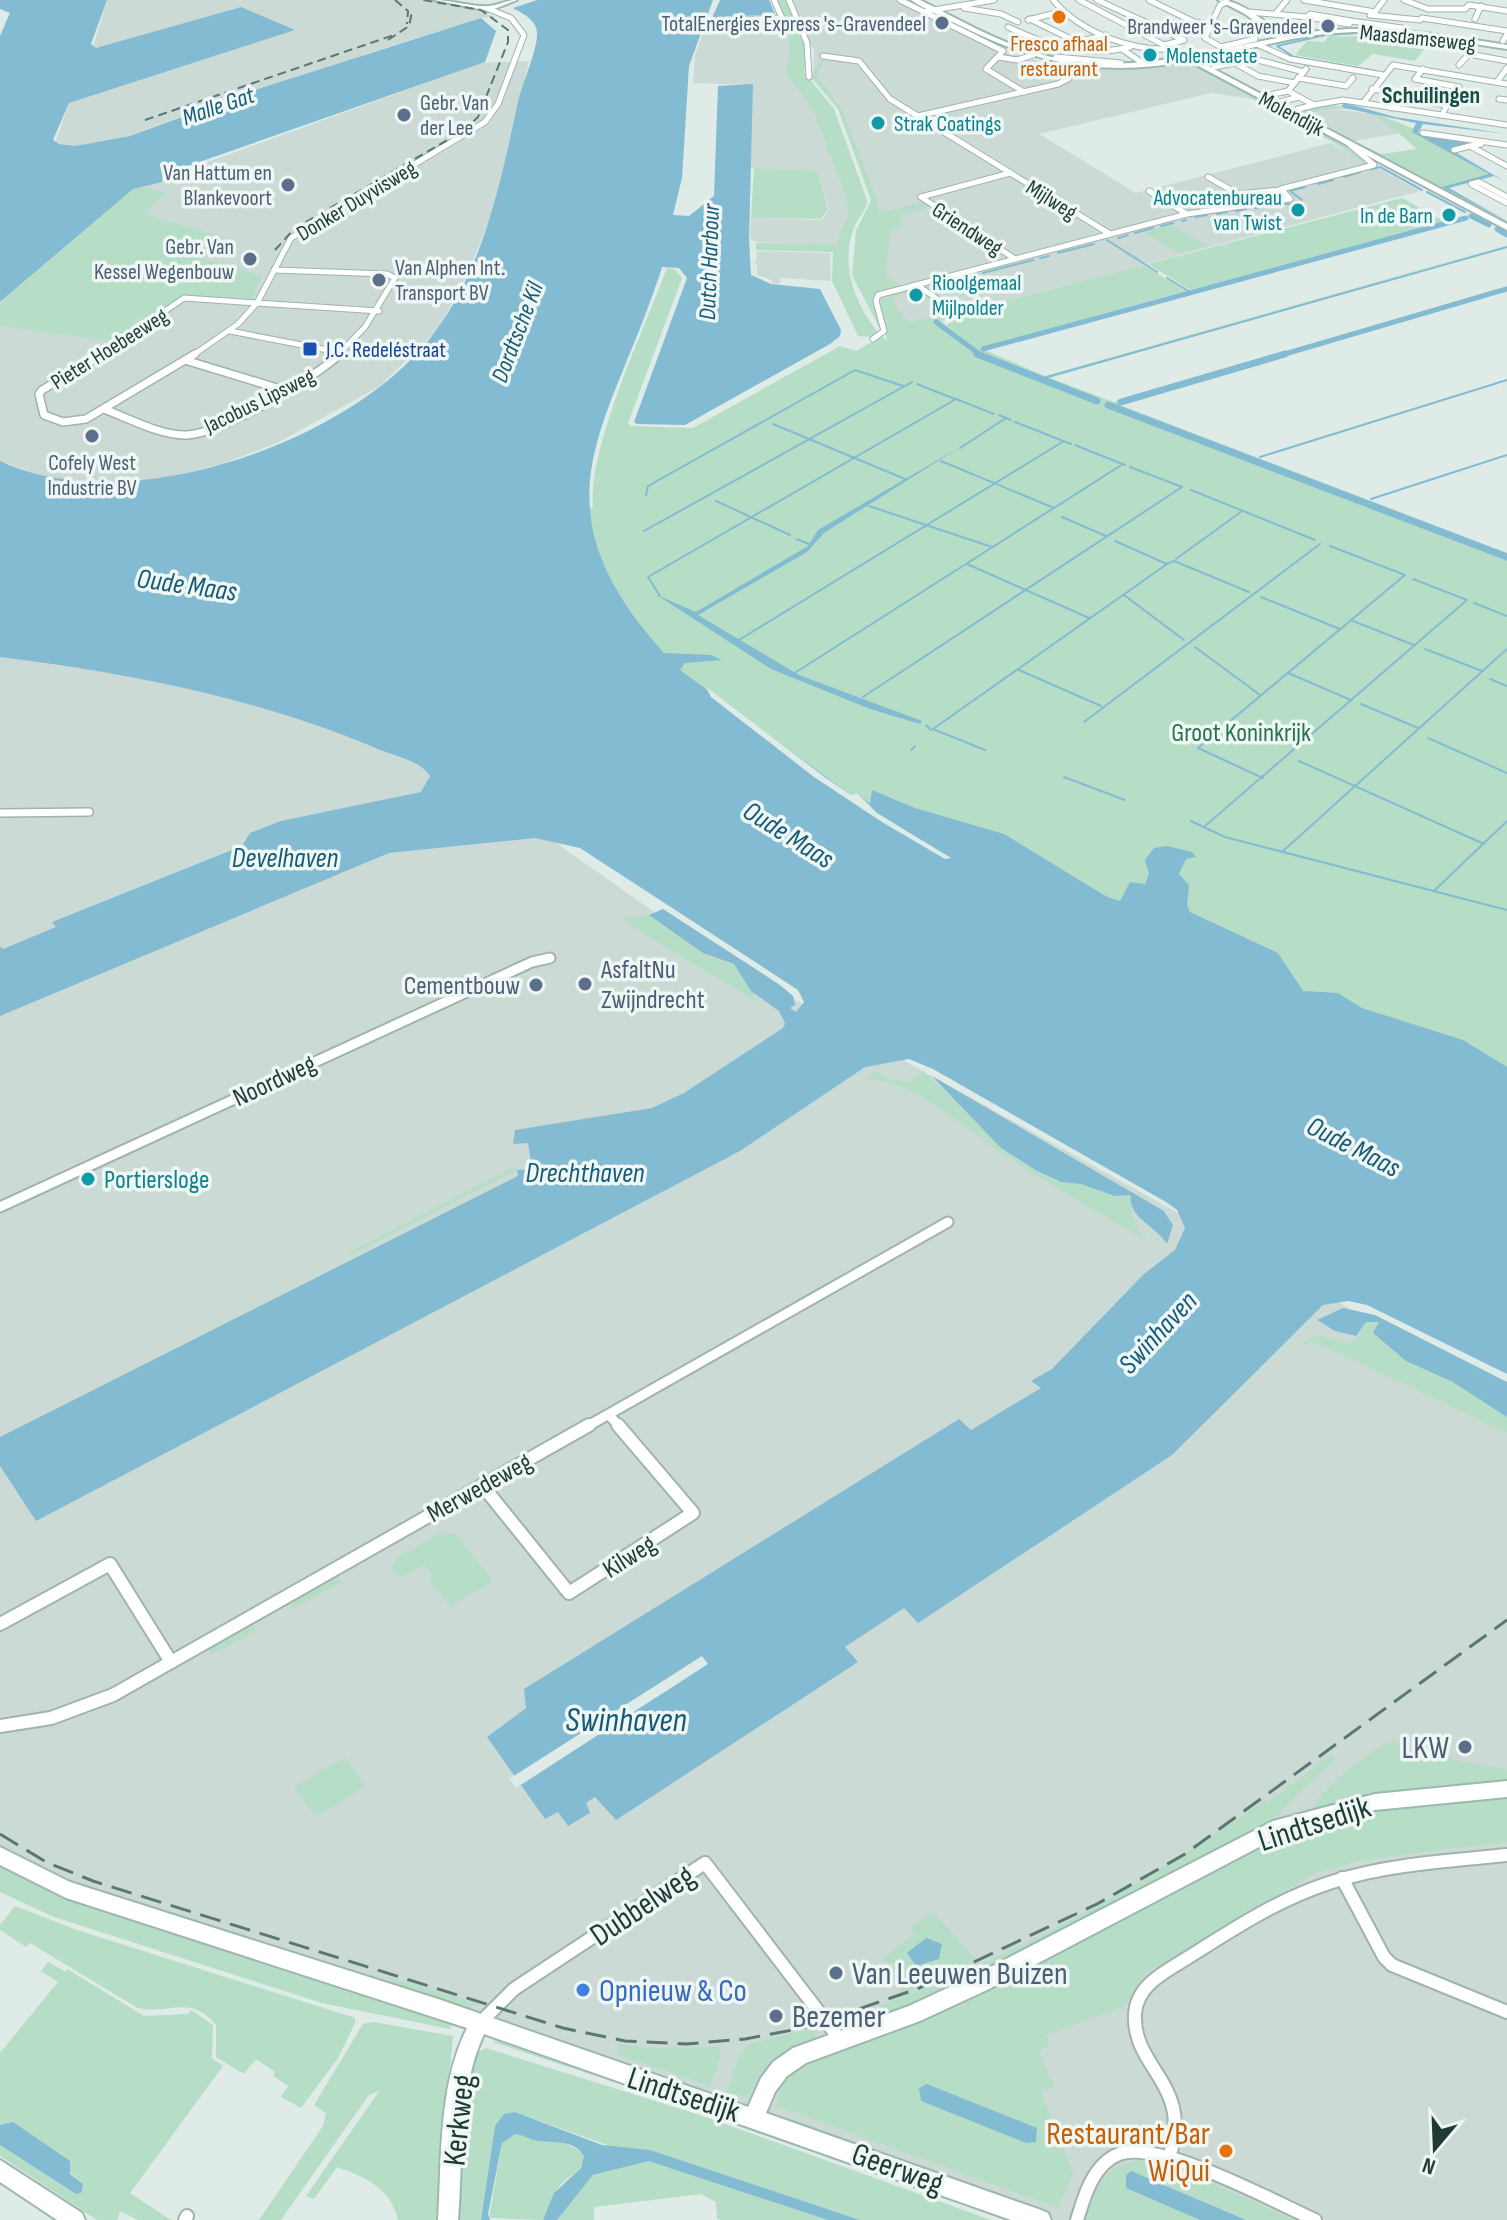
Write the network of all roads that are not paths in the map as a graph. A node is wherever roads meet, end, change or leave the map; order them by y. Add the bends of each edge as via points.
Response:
1 (438, 0) edge
2 (513, 0) edge
3 (774, 0) edge
4 (789, 0) edge
5 (900, 0) edge
6 (915, 0) edge
7 (994, 0) edge
8 (1053, 0) edge
9 (1079, 0) edge
10 (1099, 0) edge
11 (1149, 0) edge
12 (1287, 0) edge
13 (1304, 0) edge
14 (1384, 0) edge
15 (1404, 0) edge
16 (1476, 0) edge
17 (1224, 1) edge
18 (1333, 2) edge
19 (953, 5) junction
20 (1469, 5) junction
21 (1481, 6) junction
22 (489, 9) junction
23 (1428, 9) junction
24 (929, 10) junction
25 (1507, 11) edge
26 (1060, 12) junction
27 (1249, 12) junction
28 (1276, 13) junction
29 (1370, 15) dead end
30 (1139, 17) junction
31 (1030, 19) junction
32 (1130, 19) dead end
33 (1421, 19) junction
34 (709, 21) dead end
35 (1018, 22) junction
36 (1151, 23) junction
37 (1211, 24) junction
38 (1141, 25) dead end
39 (1474, 25) junction
40 (1440, 26) dead end
41 (1454, 26) junction
42 (1402, 28) dead end
43 (1163, 29) junction
44 (1052, 30) junction
45 (1153, 32) dead end
46 (1413, 32) junction
47 (1507, 32) edge
48 (1488, 34) dead end
49 (1106, 35) junction
50 (1253, 36) dead end
51 (1028, 37) junction
52 (808, 38) junction
53 (1285, 39) junction
54 (1075, 41) junction
55 (1505, 44) edge
56 (1164, 45) junction
57 (1259, 45) junction
58 (1047, 46) junction
59 (1130, 47) junction
60 (1067, 49) junction
61 (1122, 49) junction
62 (1171, 49) junction
63 (1086, 51) junction
64 (1099, 52) junction
65 (823, 56) junction
66 (1031, 56) junction
67 (998, 57) junction
68 (1192, 60) junction
69 (1507, 61) edge
70 (1095, 63) junction
71 (1235, 63) junction
72 (1311, 63) junction
73 (1077, 65) junction
74 (1459, 65) dead end
75 (1214, 67) dead end
76 (1507, 68) edge
77 (1423, 69) junction
78 (1304, 72) junction
79 (1383, 75) junction
80 (1469, 77) junction
81 (1266, 78) junction
82 (1353, 78) dead end
83 (1296, 80) junction
84 (1497, 82) junction
85 (1507, 84) edge
86 (1260, 85) dead end
87 (1372, 89) junction
88 (1288, 91) junction
89 (1024, 92) junction
90 (1422, 92) dead end
91 (1269, 95) dead end
92 (1439, 95) junction
93 (1398, 96) junction
94 (1299, 97) junction
95 (1451, 97) dead end
96 (1499, 99) dead end
97 (1507, 100) edge
98 (1280, 102) dead end
99 (1363, 103) junction
100 (1434, 103) junction
101 (1314, 105) junction
102 (1392, 108) junction
103 (1298, 109) dead end
104 (1442, 115) junction
105 (918, 116) junction
106 (1507, 125) edge
107 (1423, 133) dead end
108 (1484, 142) junction
109 (1348, 143) junction
110 (1507, 145) edge
111 (1470, 146) junction
112 (1454, 150) dead end
113 (1507, 166) edge
114 (1010, 173) junction
115 (1208, 177) dead end
116 (1281, 190) junction
117 (1149, 191) dead end
118 (1239, 194) junction
119 (1507, 201) edge
120 (1256, 204) junction
121 (1187, 214) junction
122 (1507, 227) edge
123 (1110, 234) junction
124 (1015, 259) junction
125 (274, 270) junction
126 (917, 285) junction
127 (258, 302) junction
128 (379, 311) junction
129 (956, 312) dead end
130 (230, 331) junction
131 (873, 339) dead end
132 (343, 353) junction
133 (185, 360) junction
134 (287, 391) junction
135 (104, 409) junction
136 (54, 420) joint
137 (89, 812) dead end
138 (0, 813) edge
139 (550, 958) dead end
140 (0, 1207) edge
141 (948, 1222) dead end
142 (609, 1415) junction
143 (482, 1485) junction
144 (0, 1624) edge
145 (171, 1662) junction
146 (0, 1726) edge
147 (1507, 1789) edge
148 (1507, 1855) edge
149 (0, 1856) edge
150 (1342, 1878) junction
151 (1507, 2012) edge
152 (479, 2024) junction
153 (841, 2041) junction
154 (754, 2117) junction
155 (1169, 2157) junction
156 (0, 2170) edge
157 (75, 2220) edge
158 (448, 2220) edge
159 (1041, 2220) edge
160 (1077, 2220) edge
161 (1315, 2220) edge

1 - 22 street
2 - 22 street
3 - 34 street via 782,18
4 - 52 street
5 - 24 street
6 - 24 street, Maasdamseweg
7 - 19 street
8 - 26 street
9 - 56 street, Molendijk
10 - 30 street
11 - 37 street via 1194,22
12 - 28 street
13 - 18 street
14 - 18 street via 1375,12
15 - 23 street
16 - 20 street
17 - 27 street
17 - 37 street
19 - 24 street
19 - 35 street
20 - 21 street
20 - 23 street
21 - 25 street via 1498,5
21 - 39 street
22 - 125 street, Donker Duyvisweg via 511,18 524,35 492,116 291,238
23 - 33 street
24 - 66 street, Maasdamseweg
24 - 67 street via 1003,51
26 - 31 street
26 - 49 street
27 - 28 street
27 - 53 street
28 - 42 street
29 - 33 street
30 - 32 street
30 - 36 street
31 - 35 street
31 - 44 street
33 - 41 street
33 - 46 street
35 - 51 street via 1008,27
36 - 38 street
36 - 43 street
37 - 50 street via 1205,38 1221,47
39 - 41 street
39 - 47 street
39 - 48 street
40 - 41 street
43 - 45 street
43 - 56 street via 1184,40
44 - 51 street
44 - 54 street
46 - 53 street, Maasdamseweg via 1346,30
46 - 55 street, Maasdamseweg
47 - 55 street
49 - 54 street
49 - 59 street
51 - 58 street
52 - 65 street
52 - 65 street via 809,77
53 - 57 street, Maasdamseweg
54 - 58 street
54 - 63 street
56 - 62 street, Molendijk
57 - 68 street, Maasdamseweg
57 - 72 street via 1284,58
58 - 60 street
59 - 61 street
59 - 62 street
60 - 63 street
60 - 70 street via 1056,57
61 - 64 street
61 - 70 street via 1141,62
62 - 68 street, Molendijk
63 - 64 street
64 - 70 street
65 - 105 street, Mijlweg via 859,61 887,97
66 - 67 street
66 - 73 street, Maasdamseweg
67 - 89 street via 986,69
68 - 73 street, Maasdamseweg via 1139,67
68 - 109 street, Molendijk
69 - 74 street via 1469,54
71 - 75 street
71 - 78 street via 1254,59
71 - 81 street
72 - 78 street
72 - 79 street
73 - 89 street via 1062,82
76 - 84 street
77 - 79 street via 1393,65
77 - 80 street
77 - 80 street via 1415,79 1461,87
78 - 83 street
79 - 87 street
80 - 84 street
81 - 83 street
81 - 86 street
82 - 83 street via 1346,86
83 - 88 street
84 - 85 street
87 - 93 street
87 - 99 street
88 - 91 street
88 - 94 street
89 - 105 street
90 - 92 street
92 - 95 street
92 - 100 street
93 - 100 street
93 - 102 street
94 - 98 street
94 - 101 street
96 - 97 street
99 - 101 street
99 - 102 street
100 - 104 street via 1447,105
101 - 103 street
102 - 104 street
104 - 106 street
105 - 114 street, Mijlweg
107 - 108 street
108 - 110 street
108 - 111 street
109 - 116 street via 1374,165
109 - 122 street, Molendijk
111 - 112 street
111 - 113 street
114 - 123 street, Mijlweg
114 - 124 street, Griendweg via 924,199
115 - 118 street
116 - 118 street
116 - 120 street via 1290,199
117 - 121 street
118 - 120 street
119 - 119 street via 1479,182 1471,184
120 - 121 street
121 - 123 street
123 - 124 street, Griendweg
124 - 126 street, Griendweg
125 - 127 street, Donker Duyvisweg
125 - 128 street, Jacobus Lipsweg via 391,274 395,278
126 - 129 street
126 - 131 street, Griendweg via 876,297 884,331
127 - 128 street
127 - 130 street, Donker Duyvisweg
127 - 136 street, Pieter Hoebeeweg via 184,298 133,336 42,390 44,415
128 - 132 street, Jacobus Lipsweg
130 - 132 street
130 - 133 street, Donker Duyvisweg
132 - 134 street, Jacobus Lipsweg
133 - 134 street
133 - 135 street, Donker Duyvisweg
134 - 135 street, Jacobus Lipsweg via 184,435
135 - 136 street, Donker Duyvisweg via 77,423
137 - 138 street
139 - 140 street, Noordweg
141 - 142 street, Merwedeweg
142 - 143 street, Merwedeweg
142 - 143 street, Kilweg via 693,1513 569,1593
143 - 145 street, Merwedeweg
144 - 145 street via 110,1564
145 - 146 street, Merwedeweg via 90,1706
147 - 153 street, Lindtsedijk via 1375,1802 1280,1827 980,1983
148 - 150 street
149 - 152 street, Lindtsedijk via 66,1889
150 - 151 street via 1392,1965
150 - 155 street via 1269,1909 1140,1993 1133,2013 1136,2027 1177,2120
152 - 153 street, Dubbelweg via 514,1989 705,1863
152 - 154 street, Lindtsedijk
152 - 158 street, Kerkweg via 462,2069
153 - 154 street, Lindtsedijk via 808,2051 780,2069
154 - 159 street, Geerweg
155 - 160 street via 1135,2149 1106,2161 1088,2187
155 - 161 street
156 - 157 street

